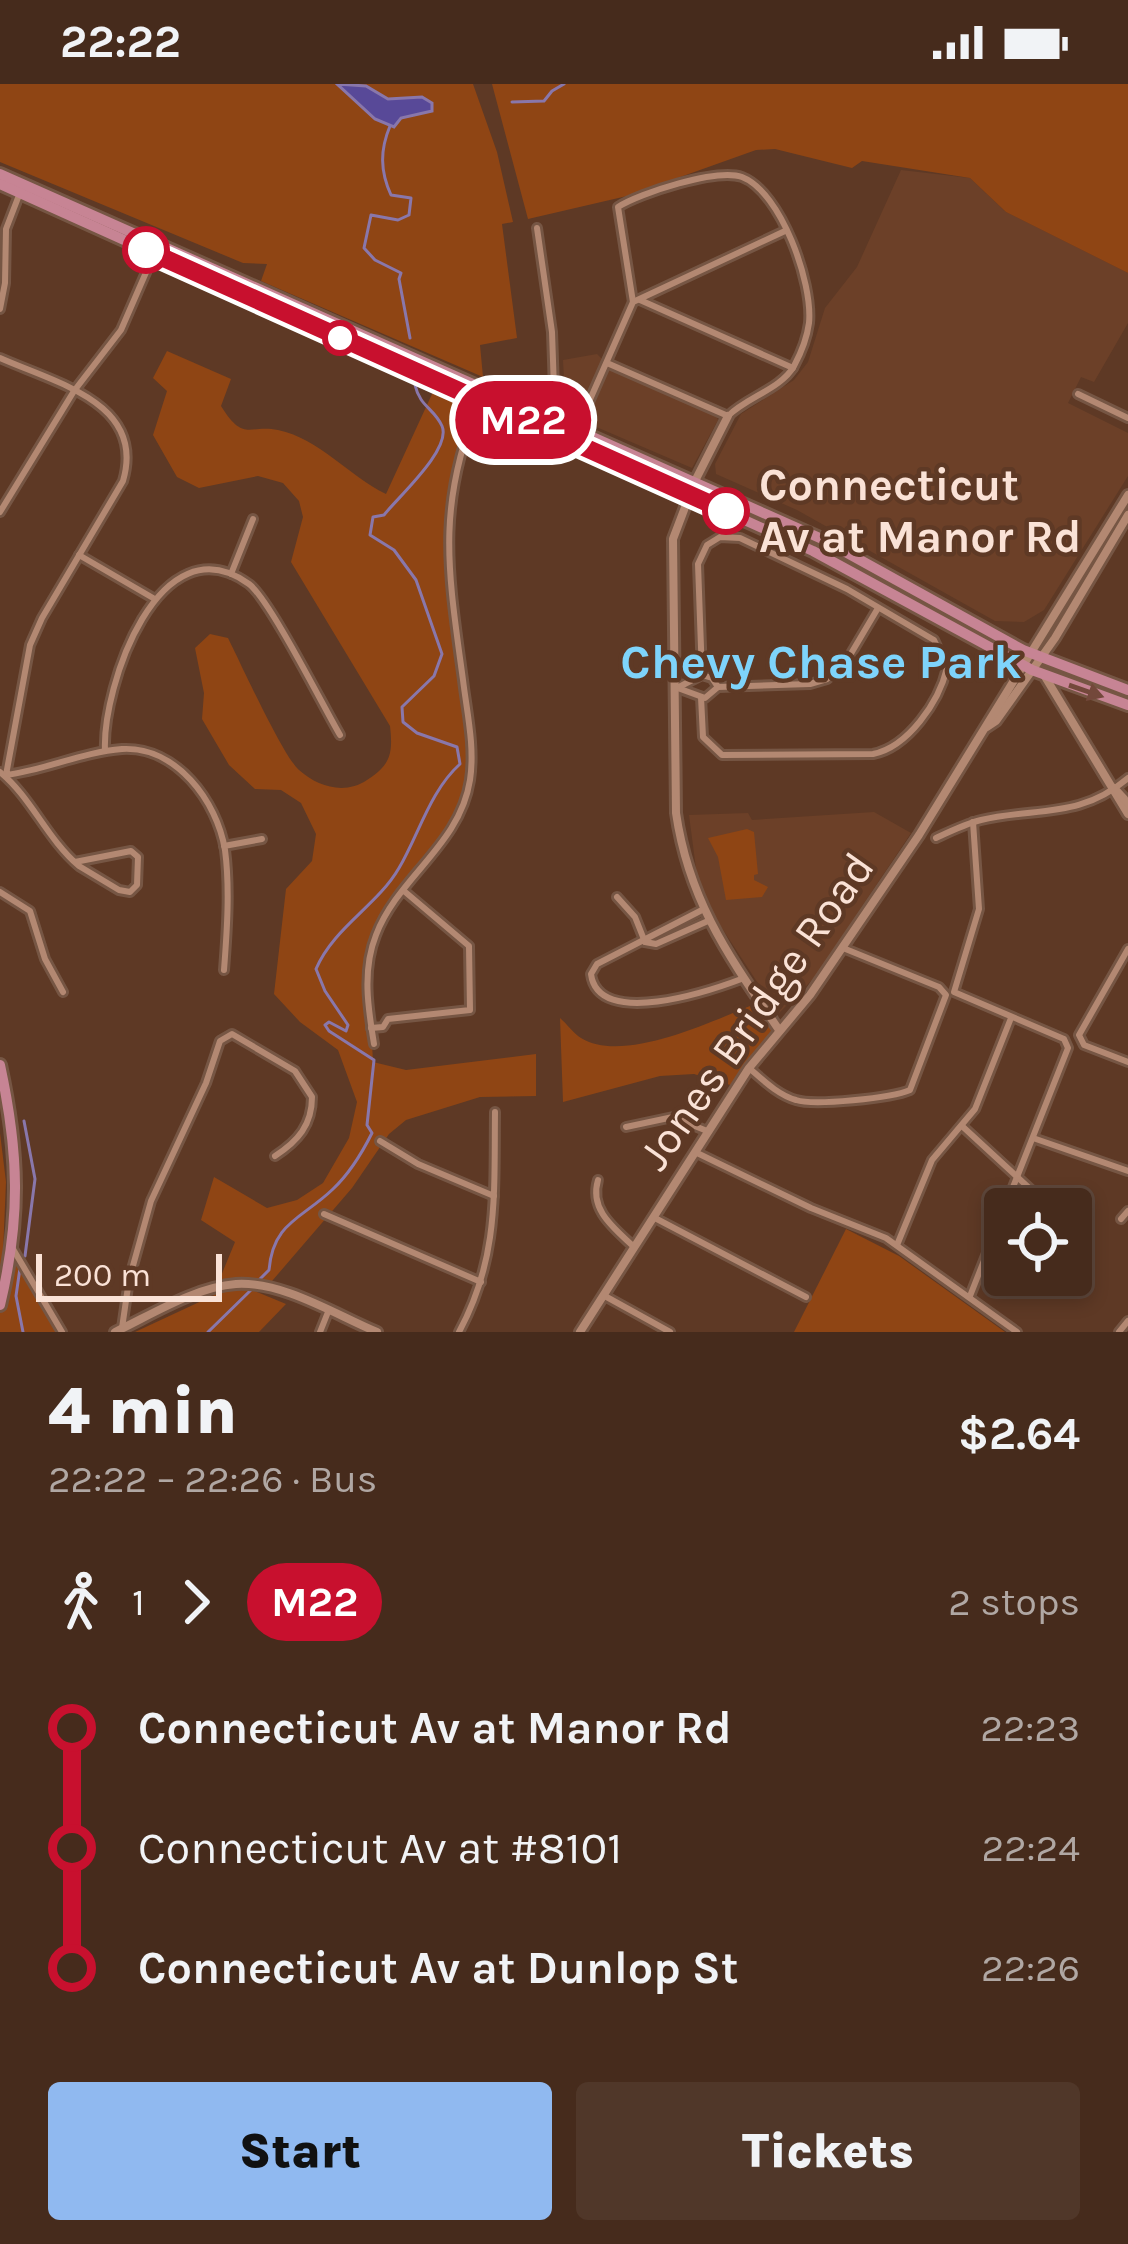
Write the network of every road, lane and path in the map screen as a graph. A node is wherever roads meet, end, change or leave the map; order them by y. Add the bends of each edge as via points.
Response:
1 (0, 174) edge
2 (0, 184) edge
3 (22, 189) junction
4 (537, 227) dead end
5 (785, 231) junction
6 (157, 249) junction
7 (636, 301) junction
8 (0, 309) edge
9 (0, 358) edge
10 (607, 363) junction
11 (793, 368) junction
12 (74, 391) junction
13 (1078, 394) dead end
14 (482, 395) junction
15 (728, 416) junction
16 (555, 418) junction
17 (1128, 418) edge
18 (577, 429) junction
19 (692, 488) junction
20 (1128, 495) edge
21 (2, 506) edge
22 (1128, 515) edge
23 (253, 519) dead end
24 (79, 555) junction
25 (231, 574) junction
26 (154, 599) junction
27 (878, 608) junction
28 (1035, 665) junction
29 (702, 675) junction
30 (677, 687) junction
31 (718, 687) junction
32 (1127, 689) edge
33 (701, 697) junction
34 (1128, 705) edge
35 (340, 735) dead end
36 (106, 751) junction
37 (3, 774) edge
38 (1128, 778) edge
39 (1114, 788) junction
40 (1128, 803) edge
41 (1128, 814) edge
42 (973, 822) junction
43 (936, 838) dead end
44 (262, 839) dead end
45 (224, 846) junction
46 (75, 862) junction
47 (404, 891) junction
48 (0, 892) edge
49 (617, 897) dead end
50 (703, 910) junction
51 (708, 921) junction
52 (645, 942) junction
53 (843, 948) junction
54 (1128, 949) edge
55 (224, 970) dead end
56 (744, 978) junction
57 (63, 992) dead end
58 (950, 993) junction
59 (1011, 1018) junction
60 (371, 1028) junction
61 (779, 1030) junction
62 (374, 1044) dead end
63 (1128, 1062) edge
64 (0, 1065) edge
65 (749, 1068) junction
66 (495, 1112) dead end
67 (626, 1126) dead end
68 (962, 1126) junction
69 (707, 1130) junction
70 (1033, 1138) junction
71 (380, 1141) dead end
72 (694, 1152) junction
73 (275, 1156) dead end
74 (1128, 1171) edge
75 (1017, 1176) junction
76 (598, 1180) dead end
77 (1030, 1188) edge
78 (494, 1196) junction
79 (1128, 1211) edge
80 (324, 1214) dead end
81 (653, 1217) junction
82 (1121, 1219) dead end
83 (897, 1245) junction
84 (634, 1247) junction
85 (13, 1250) junction
86 (482, 1282) junction
87 (603, 1295) junction
88 (970, 1296) junction
89 (806, 1297) dead end
90 (0, 1305) edge
91 (328, 1312) junction
92 (1128, 1321) edge
93 (119, 1330) edge
94 (62, 1332) edge
95 (320, 1332) edge
96 (377, 1332) edge
97 (459, 1332) edge
98 (580, 1332) edge
99 (670, 1332) edge
100 (1017, 1332) edge
101 (1119, 1332) edge

1 - 3 main road
2 - 3 main road
3 - 6 main road
3 - 8 street via 6,230
4 - 16 street
5 - 7 street
5 - 7 street via 763,190 727,173 622,204
5 - 11 street via 802,268 808,322
6 - 12 street via 122,329
6 - 14 main road
7 - 10 street
7 - 11 street
9 - 12 street
10 - 15 street
10 - 18 street
11 - 15 street
12 - 21 street
12 - 24 street via 118,422 129,461
13 - 17 street
14 - 16 main road
14 - 19 main road
14 - 47 street via 458,457 447,524 471,775 461,814
15 - 19 main road
16 - 18 main road
18 - 19 main road
19 - 28 main road via 822,538
19 - 30 main road via 673,539
20 - 28 main road, Jones Bridge Road
22 - 28 main road, Jones Bridge Road
23 - 25 street
24 - 26 street
24 - 37 street via 31,645
25 - 26 street via 190,574
25 - 35 street via 258,592
26 - 36 street via 116,672
27 - 29 street via 751,542 720,538 698,564
27 - 31 street via 827,679
27 - 33 street via 934,640 947,668 894,748 730,758 706,743
28 - 32 main road
28 -> 34 main road
28 - 39 main road
28 - 53 main road, Jones Bridge Road
29 - 30 street
29 - 31 street
30 - 33 street
30 - 50 main road via 676,814
31 - 33 street
36 - 37 street
36 - 45 street via 144,751 179,769 206,800
37 - 46 street
38 - 39 street
39 - 40 main road
39 - 41 main road
39 - 42 street via 1067,810
42 - 43 street
42 - 58 street via 980,899
44 - 45 street
45 - 55 street
46 - 46 street via 119,890 137,886 131,851
47 - 60 street via 371,951
47 - 60 street via 466,941 470,1010
48 - 57 street via 30,911
49 - 52 street
50 - 51 main road
50 - 52 street
51 - 52 street
51 - 56 main road
52 - 56 street via 592,969 601,997 667,1001
53 - 58 street
53 - 61 main road, Jones Bridge Road
54 - 63 street via 1079,1040
56 - 61 main road
58 - 59 street
58 - 65 street via 910,1090 796,1100
59 - 68 street
59 - 70 street via 1068,1042
60 - 62 street
61 - 65 main road, Jones Bridge Road
64 - 85 main road via 16,1161
65 - 69 main road, Jones Bridge Road
66 - 78 street
67 - 69 street via 673,1117
68 - 75 street
68 - 83 street via 932,1160
69 - 72 main road, Jones Bridge Road
70 - 74 street
70 - 75 street
71 - 78 street
72 - 81 main road, Jones Bridge Road
72 - 83 street
73 - 93 street via 309,1122 312,1097 295,1071 232,1034 220,1041 151,1201
75 - 77 street
75 - 88 street
76 - 84 street via 599,1209
78 - 86 street
79 - 82 street
80 - 86 street
81 - 84 main road, Jones Bridge Road
81 - 89 street
83 - 88 street
84 - 87 main road, Jones Bridge Road
85 - 90 main road
85 - 94 street
86 - 97 street
87 - 98 main road, Jones Bridge Road
87 - 99 street
88 - 100 street
91 - 93 main road via 246,1284 202,1292
91 - 95 street
91 - 96 main road
92 - 101 street

